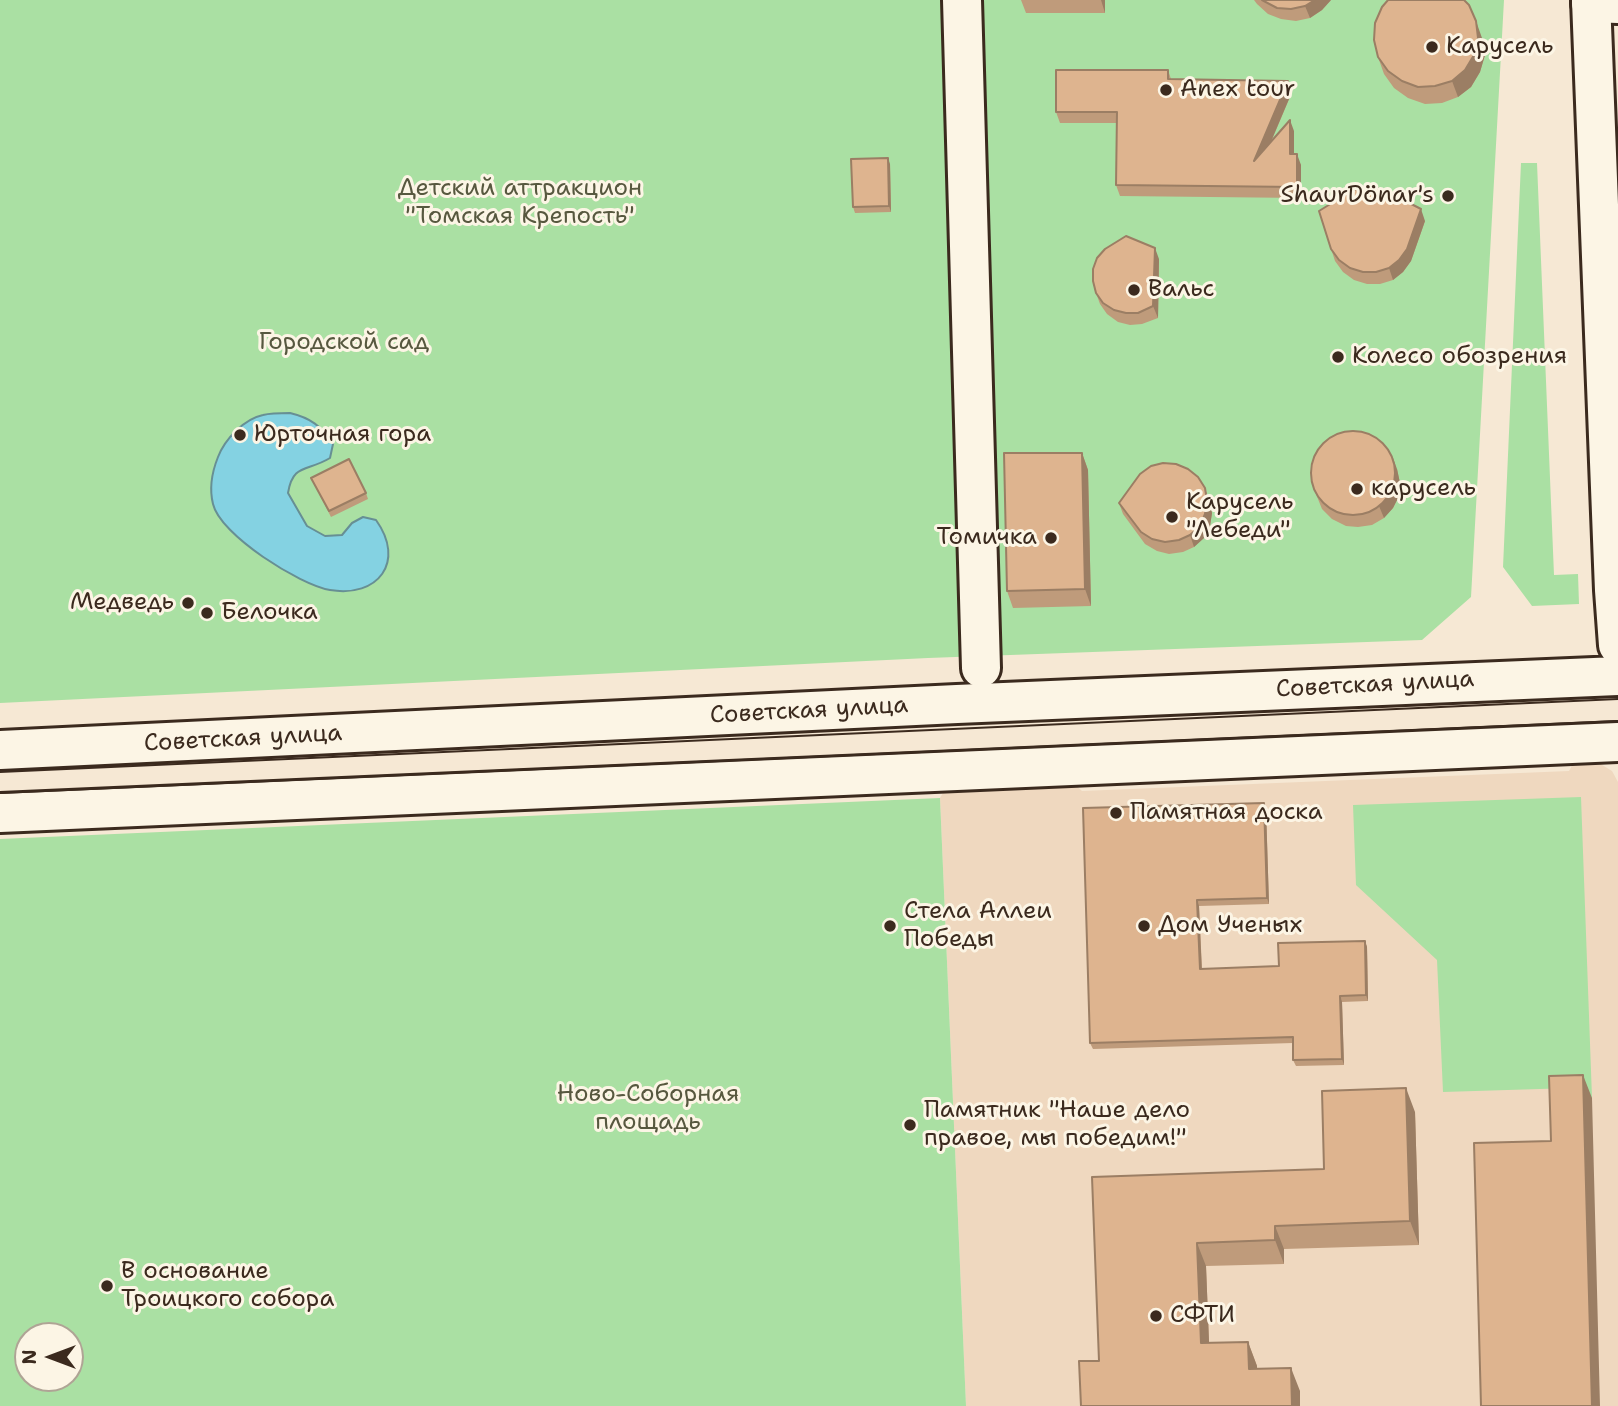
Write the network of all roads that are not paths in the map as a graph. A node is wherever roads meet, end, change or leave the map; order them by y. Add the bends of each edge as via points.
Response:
1 (962, 0) edge
2 (1600, 2) edge
3 (1618, 645) edge
4 (981, 667) dead end
5 (1618, 676) edge
6 (1618, 742) edge
7 (0, 750) edge
8 (0, 813) edge

1 - 4 street
2 - 3 street
5 - 7 street, Советская улица
6 - 8 street

